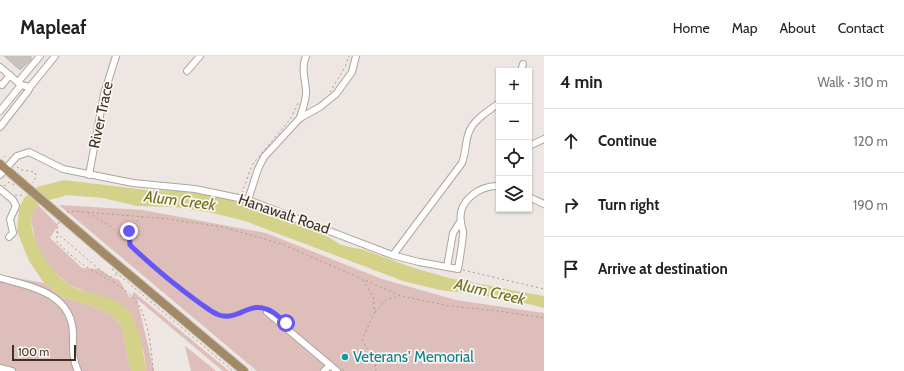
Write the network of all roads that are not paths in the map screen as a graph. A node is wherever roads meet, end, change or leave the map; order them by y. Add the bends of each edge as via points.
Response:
1 (40, 56) edge
2 (55, 56) edge
3 (116, 56) edge
4 (200, 56) edge
5 (306, 56) edge
6 (356, 56) edge
7 (524, 64) dead end
8 (0, 67) edge
9 (522, 68) edge
10 (187, 71) dead end
11 (10, 75) junction
12 (0, 84) edge
13 (20, 84) junction
14 (30, 87) junction
15 (498, 104) edge
16 (303, 108) junction
17 (0, 112) edge
18 (309, 113) junction
19 (300, 118) junction
20 (0, 127) edge
21 (544, 139) edge
22 (532, 145) edge
23 (2, 169) edge
24 (89, 174) junction
25 (496, 186) edge
26 (2, 187) edge
27 (532, 199) edge
28 (248, 200) junction
29 (544, 204) edge
30 (460, 222) junction
31 (9, 237) dead end
32 (393, 255) junction
33 (448, 267) junction
34 (0, 278) edge
35 (266, 310) road end
36 (330, 365) junction
37 (0, 368) edge
38 (75, 370) edge
39 (335, 370) edge
40 (12, 371) edge
41 (244, 371) edge
42 (324, 371) edge

1 - 13 street
2 - 14 street
3 - 24 street, River Trace via 104,94
4 - 10 street
5 - 16 street
6 - 18 street via 352,72 336,94
7 - 9 street
8 - 11 street
11 - 12 street via 2,85
11 - 13 street
13 - 14 street
13 - 17 street
14 - 20 street
15 - 32 street via 473,124 462,163
16 - 18 street
16 - 19 street
18 - 19 street
19 - 28 street via 264,157
21 - 22 street
23 - 24 street, Hanawalt Road via 26,152 56,167
23 - 41 main road, bridge
24 - 28 street, Hanawalt Road via 133,183 195,189
25 - 30 street via 484,188 473,194 465,205
26 - 31 street via 16,206 10,219 13,233
27 - 29 street
28 - 32 street, Hanawalt Road
30 - 33 street via 453,233
30 - 33 street, Hanawalt Road via 464,232 458,269
32 - 33 street, Hanawalt Road
34 - 38 street via 46,293 67,310 71,317
35 - 36 street
36 - 39 street
36 - 42 street
37 - 40 street

